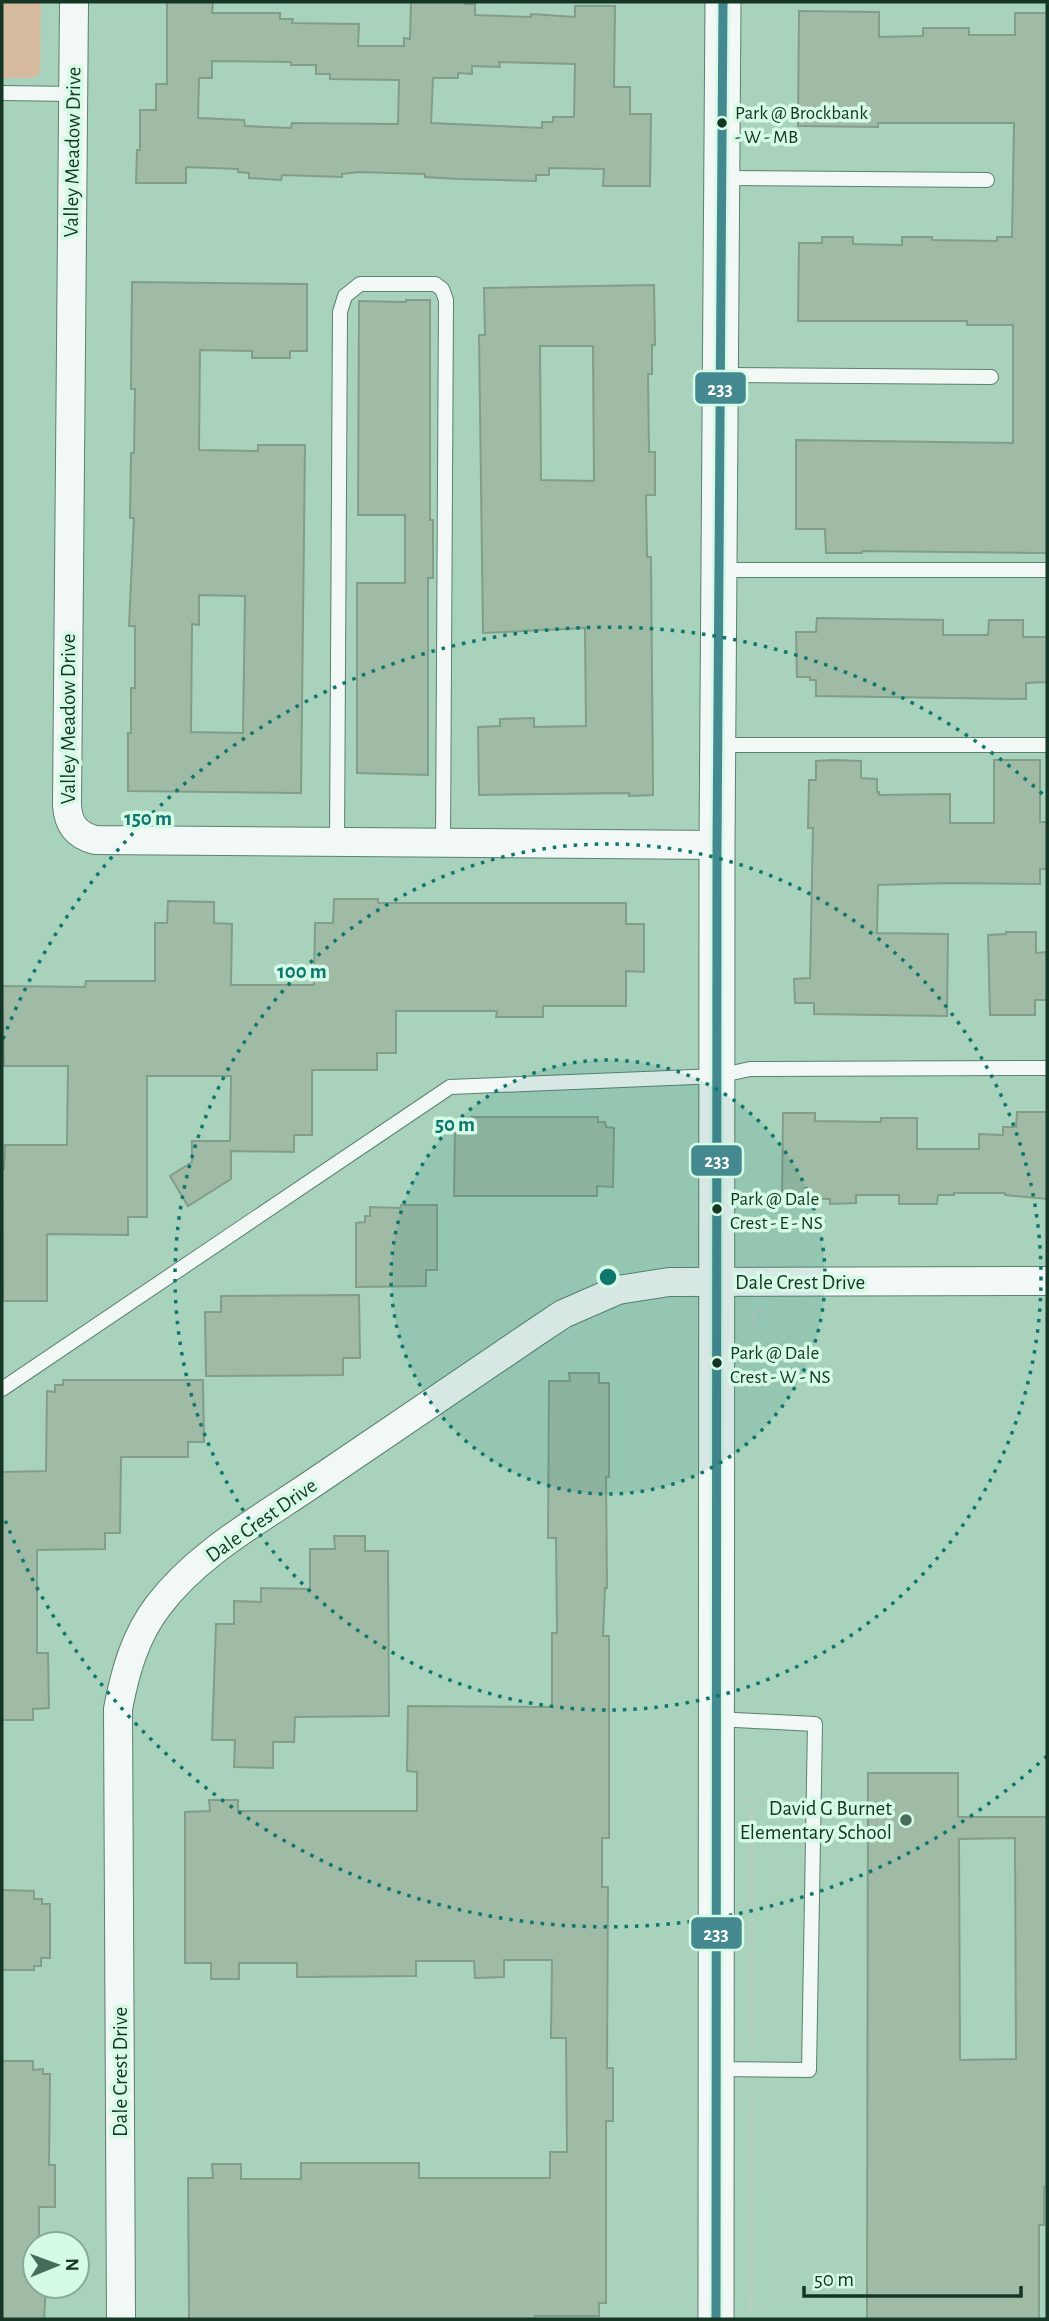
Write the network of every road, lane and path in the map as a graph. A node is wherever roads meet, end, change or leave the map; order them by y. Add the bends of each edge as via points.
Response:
1 (74, 2) edge
2 (723, 2) edge
3 (2, 93) edge
4 (73, 94) junction
5 (723, 177) junction
6 (987, 180) dead end
7 (722, 375) junction
8 (991, 377) dead end
9 (1047, 569) edge
10 (720, 570) junction
11 (719, 745) junction
12 (1047, 745) edge
13 (337, 842) junction
14 (443, 843) junction
15 (717, 845) junction
16 (1047, 1068) edge
17 (718, 1076) junction
18 (1047, 1281) edge
19 (718, 1282) junction
20 (2, 1389) edge
21 (717, 1719) junction
22 (717, 2069) junction
23 (121, 2319) edge
24 (716, 2319) edge

1 - 4 street, Valley Meadow Drive
2 - 5 street
3 - 4 lane
4 - 13 street, Valley Meadow Drive via 67,815 77,832 95,840
5 - 6 lane
5 - 7 street
7 - 8 lane
7 - 10 street
9 - 10 lane
10 - 11 street
11 - 12 lane
11 - 15 street
13 - 14 street, Valley Meadow Drive
13 - 14 lane via 340,312 345,296 360,284 435,284 446,300
14 - 15 street, Valley Meadow Drive
15 - 17 street
16 - 17 lane via 750,1069
17 - 19 street
17 - 20 lane via 450,1087
18 - 19 street, Dale Crest Drive
19 - 21 street
19 - 23 street, Dale Crest Drive via 669,1282 618,1290 563,1314 211,1554 179,1581 142,1632 123,1684 117,1731
21 - 22 street
21 - 22 lane via 815,1724 809,2070
22 - 24 street

